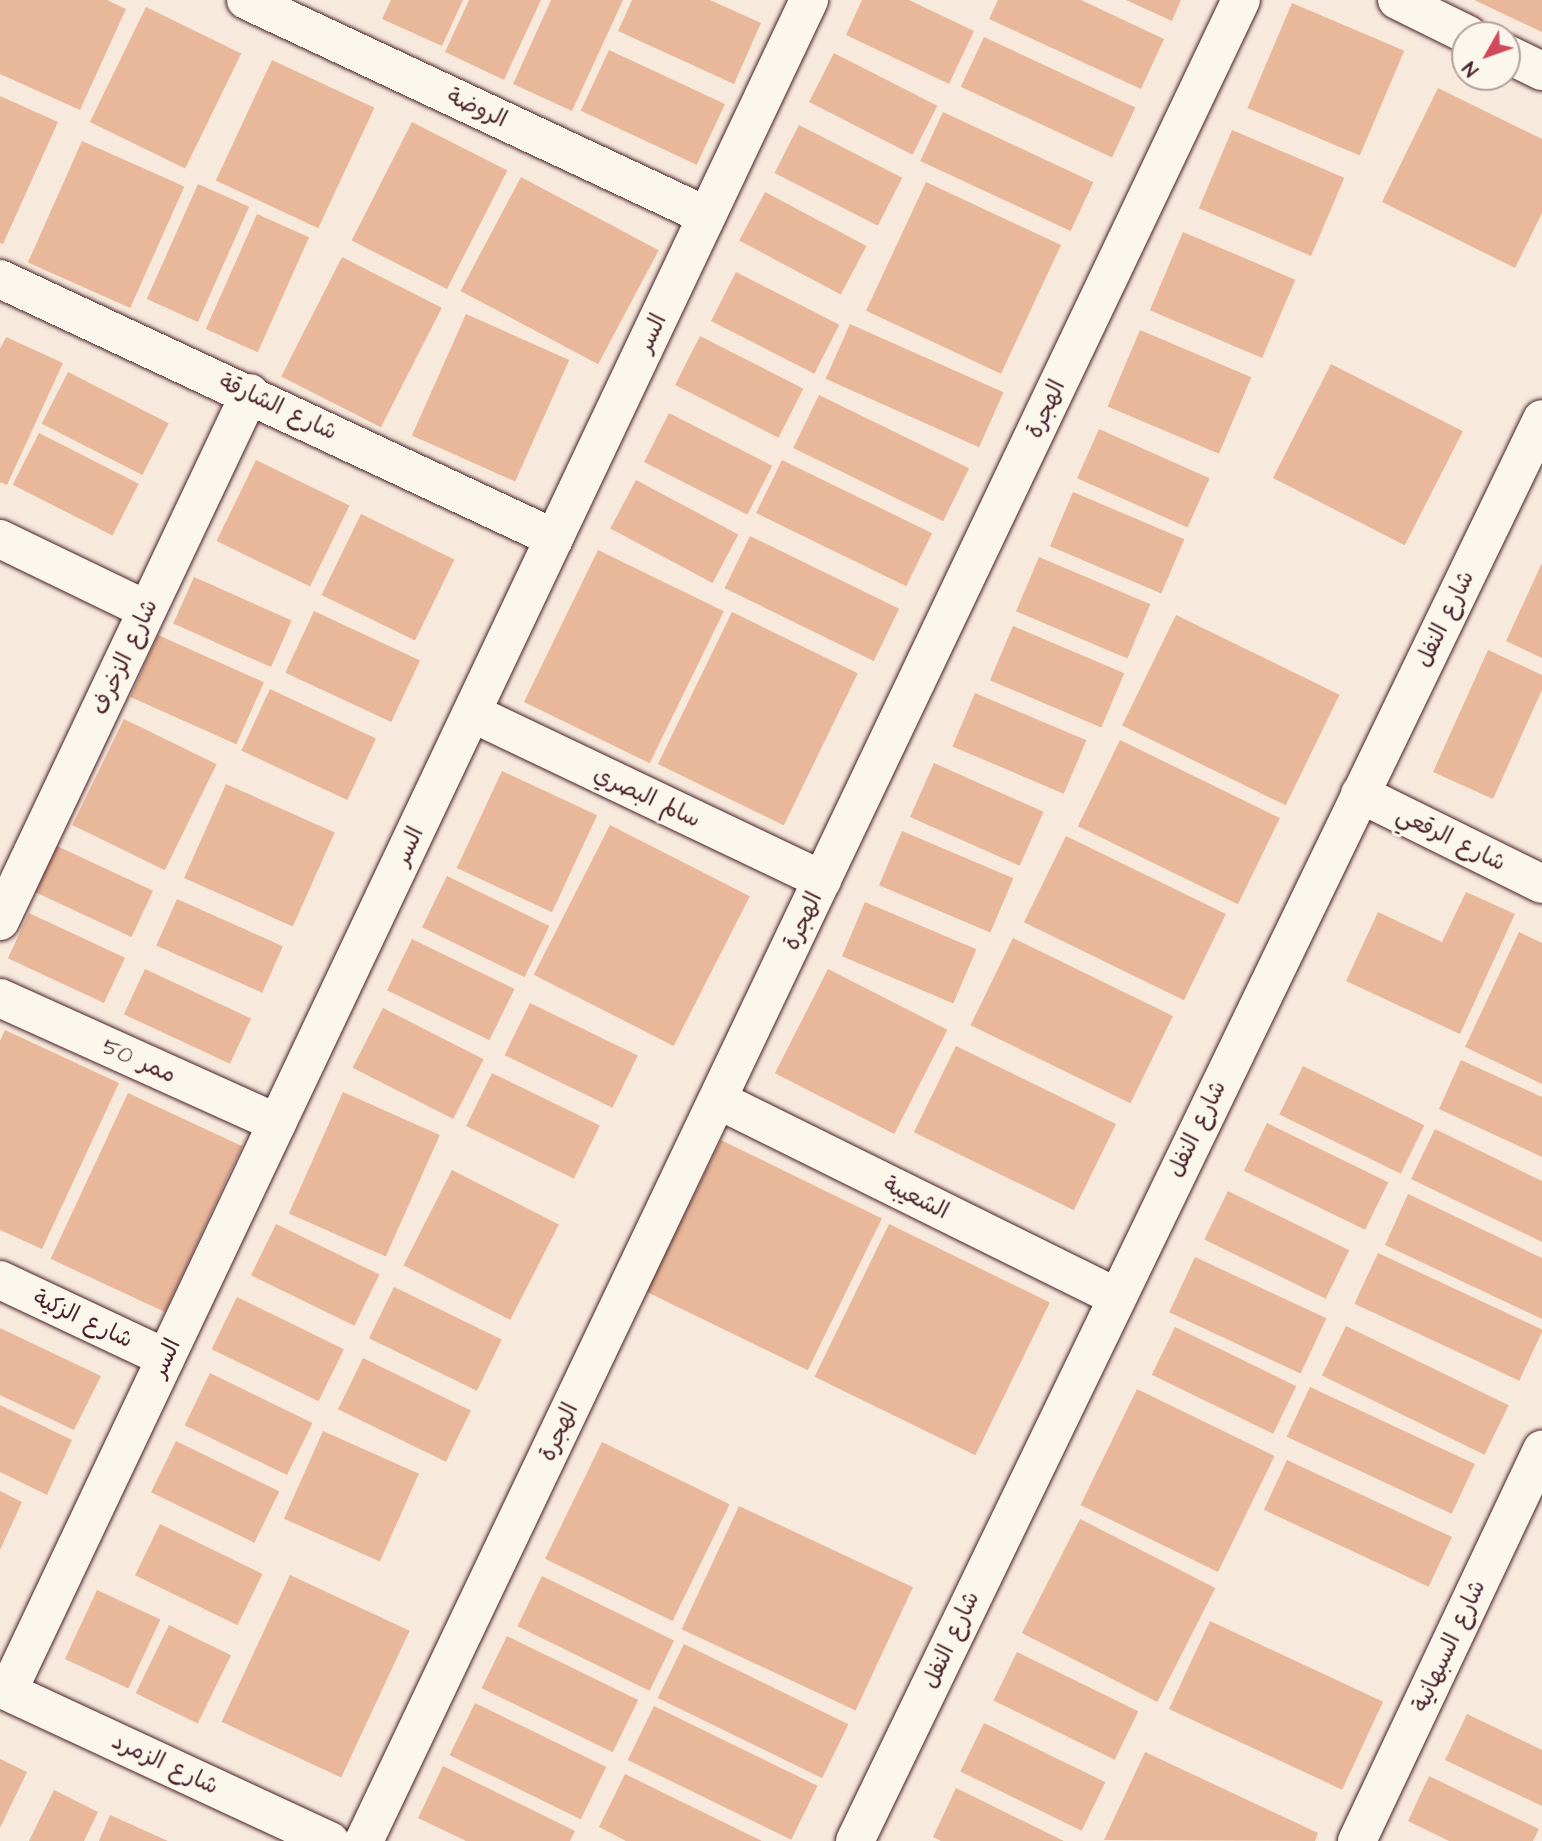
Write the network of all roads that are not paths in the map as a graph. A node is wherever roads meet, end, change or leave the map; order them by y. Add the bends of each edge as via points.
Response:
1 (246, 0) edge
2 (809, 0) edge
3 (1241, 0) edge
4 (1397, 0) edge
5 (1451, 27) edge
6 (1521, 61) edge
7 (1542, 71) edge
8 (707, 216) junction
9 (0, 279) edge
10 (250, 393) junction
11 (1540, 430) edge
12 (554, 538) junction
13 (0, 540) edge
14 (147, 610) junction
15 (472, 713) junction
16 (1360, 794) junction
17 (822, 880) junction
18 (1542, 884) edge
19 (0, 921) edge
20 (0, 998) edge
21 (718, 1100) junction
22 (277, 1123) junction
23 (0, 1280) edge
24 (1115, 1296) junction
25 (166, 1359) junction
26 (1542, 1450) edge
27 (4, 1690) edge
28 (330, 1841) edge
29 (365, 1841) edge
30 (855, 1841) edge
31 (1357, 1841) edge

1 - 8 street, الروضة
2 - 8 street, السر
3 - 17 street, الهجرة
4 - 5 street
6 - 7 street
8 - 12 street, السر
9 - 10 street, شارع الشارقة
10 - 12 street, شارع الشارقة
10 - 14 street, شارع الزخرف
11 - 16 street, شارع النفل
12 - 15 street, السر
13 - 14 street
14 - 19 street, شارع الزخرف
15 - 17 street, سالم البصري
15 - 22 street, السر
16 - 18 street, شارع الرقعي
16 - 24 street, شارع النفل
17 - 21 street, الهجرة
20 - 22 street, ممر 50
21 - 24 street, الشعيبة
21 - 29 street, الهجرة
22 - 25 street, السر
23 - 25 street, شارع الزكية
24 - 30 street, شارع النفل
25 - 27 street, السر
26 - 31 street, شارع السبهانية
27 - 28 street, شارع الزمرد

